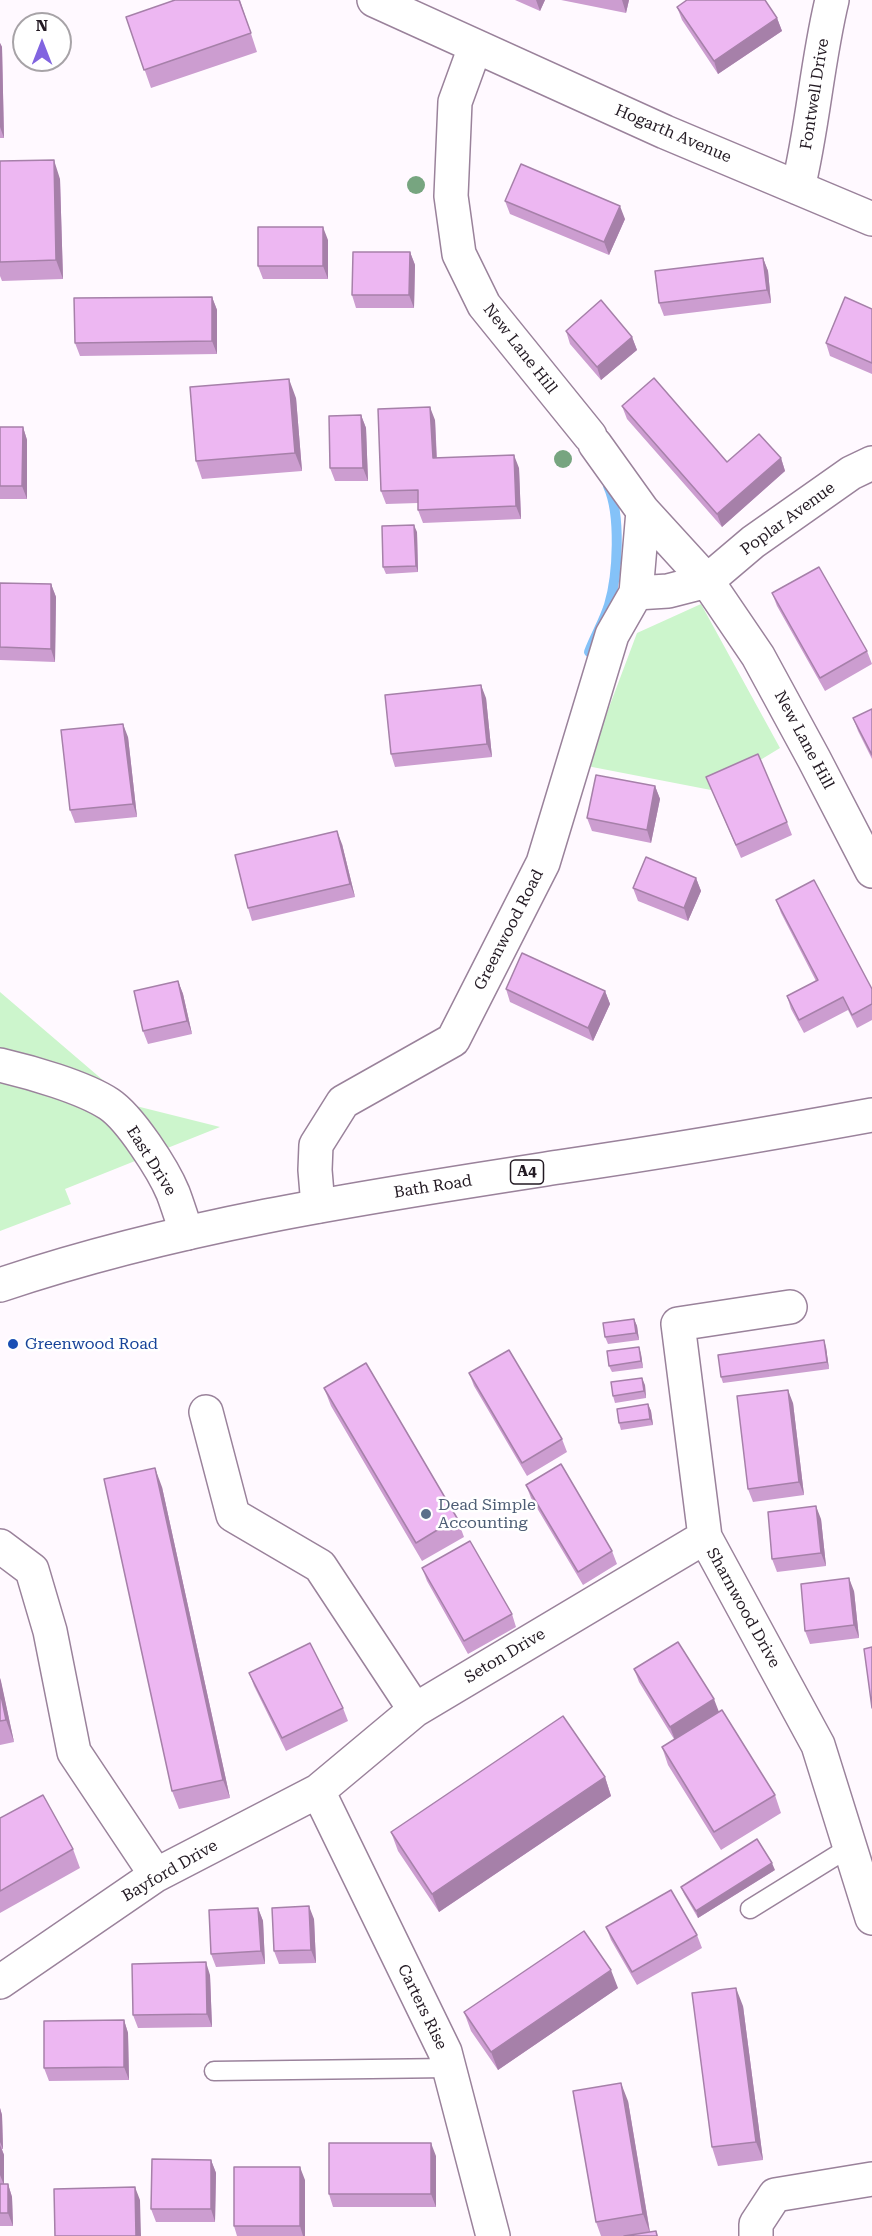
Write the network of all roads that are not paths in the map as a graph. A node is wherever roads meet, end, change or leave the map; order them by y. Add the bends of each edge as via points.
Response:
1 (374, 0) edge
2 (832, 0) edge
3 (475, 47) junction
4 (798, 188) junction
5 (872, 219) edge
6 (872, 463) edge
7 (643, 511) junction
8 (707, 581) junction
9 (636, 593) junction
10 (872, 871) edge
11 (1, 1064) edge
12 (872, 1115) edge
13 (318, 1206) junction
14 (186, 1233) junction
15 (0, 1285) edge
16 (790, 1307) dead end
17 (206, 1412) dead end
18 (705, 1537) junction
19 (0, 1546) edge
20 (415, 1710) junction
21 (318, 1791) junction
22 (850, 1847) junction
23 (156, 1875) junction
24 (750, 1909) dead end
25 (872, 1918) edge
26 (0, 1982) edge
27 (449, 2068) junction
28 (214, 2072) dead end
29 (872, 2179) edge
30 (493, 2236) edge
31 (756, 2236) edge

1 - 3 street
2 - 4 street, Fontwell Drive
3 - 4 street, Hogarth Avenue
3 - 7 street, New Lane Hill via 455,102 452,196 459,254 484,305 592,440
4 - 5 street, Hogarth Avenue
6 - 8 street, Poplar Avenue via 851,473 753,542
7 - 8 street, New Lane Hill
7 - 9 street, Greenwood Road
8 - 9 street via 668,591
8 - 10 street, New Lane Hill via 758,656
9 - 13 street, Greenwood Road via 612,635 543,863 453,1040 343,1102 316,1145
11 - 14 street, East Drive via 110,1104 137,1132 173,1192
12 - 13 street, Bath Road / A4
13 - 14 street, Bath Road / A4
14 - 15 street, Bath Road / A4
16 - 18 street, Sharnwood Drive via 678,1324
17 - 20 street via 233,1515 320,1566
18 - 20 street, Seton Drive
18 - 22 street, Sharnwood Drive via 818,1745
19 - 23 street via 32,1570 50,1631 74,1752
20 - 21 street, Seton Drive
21 - 23 street, Bayford Drive
21 - 27 street, Carters Rise via 445,2052
22 - 24 lane
22 - 25 street, Sharnwood Drive
23 - 26 street, Bayford Drive
27 - 28 lane
27 - 30 street, Carters Rise
29 - 31 street via 775,2195 756,2224

